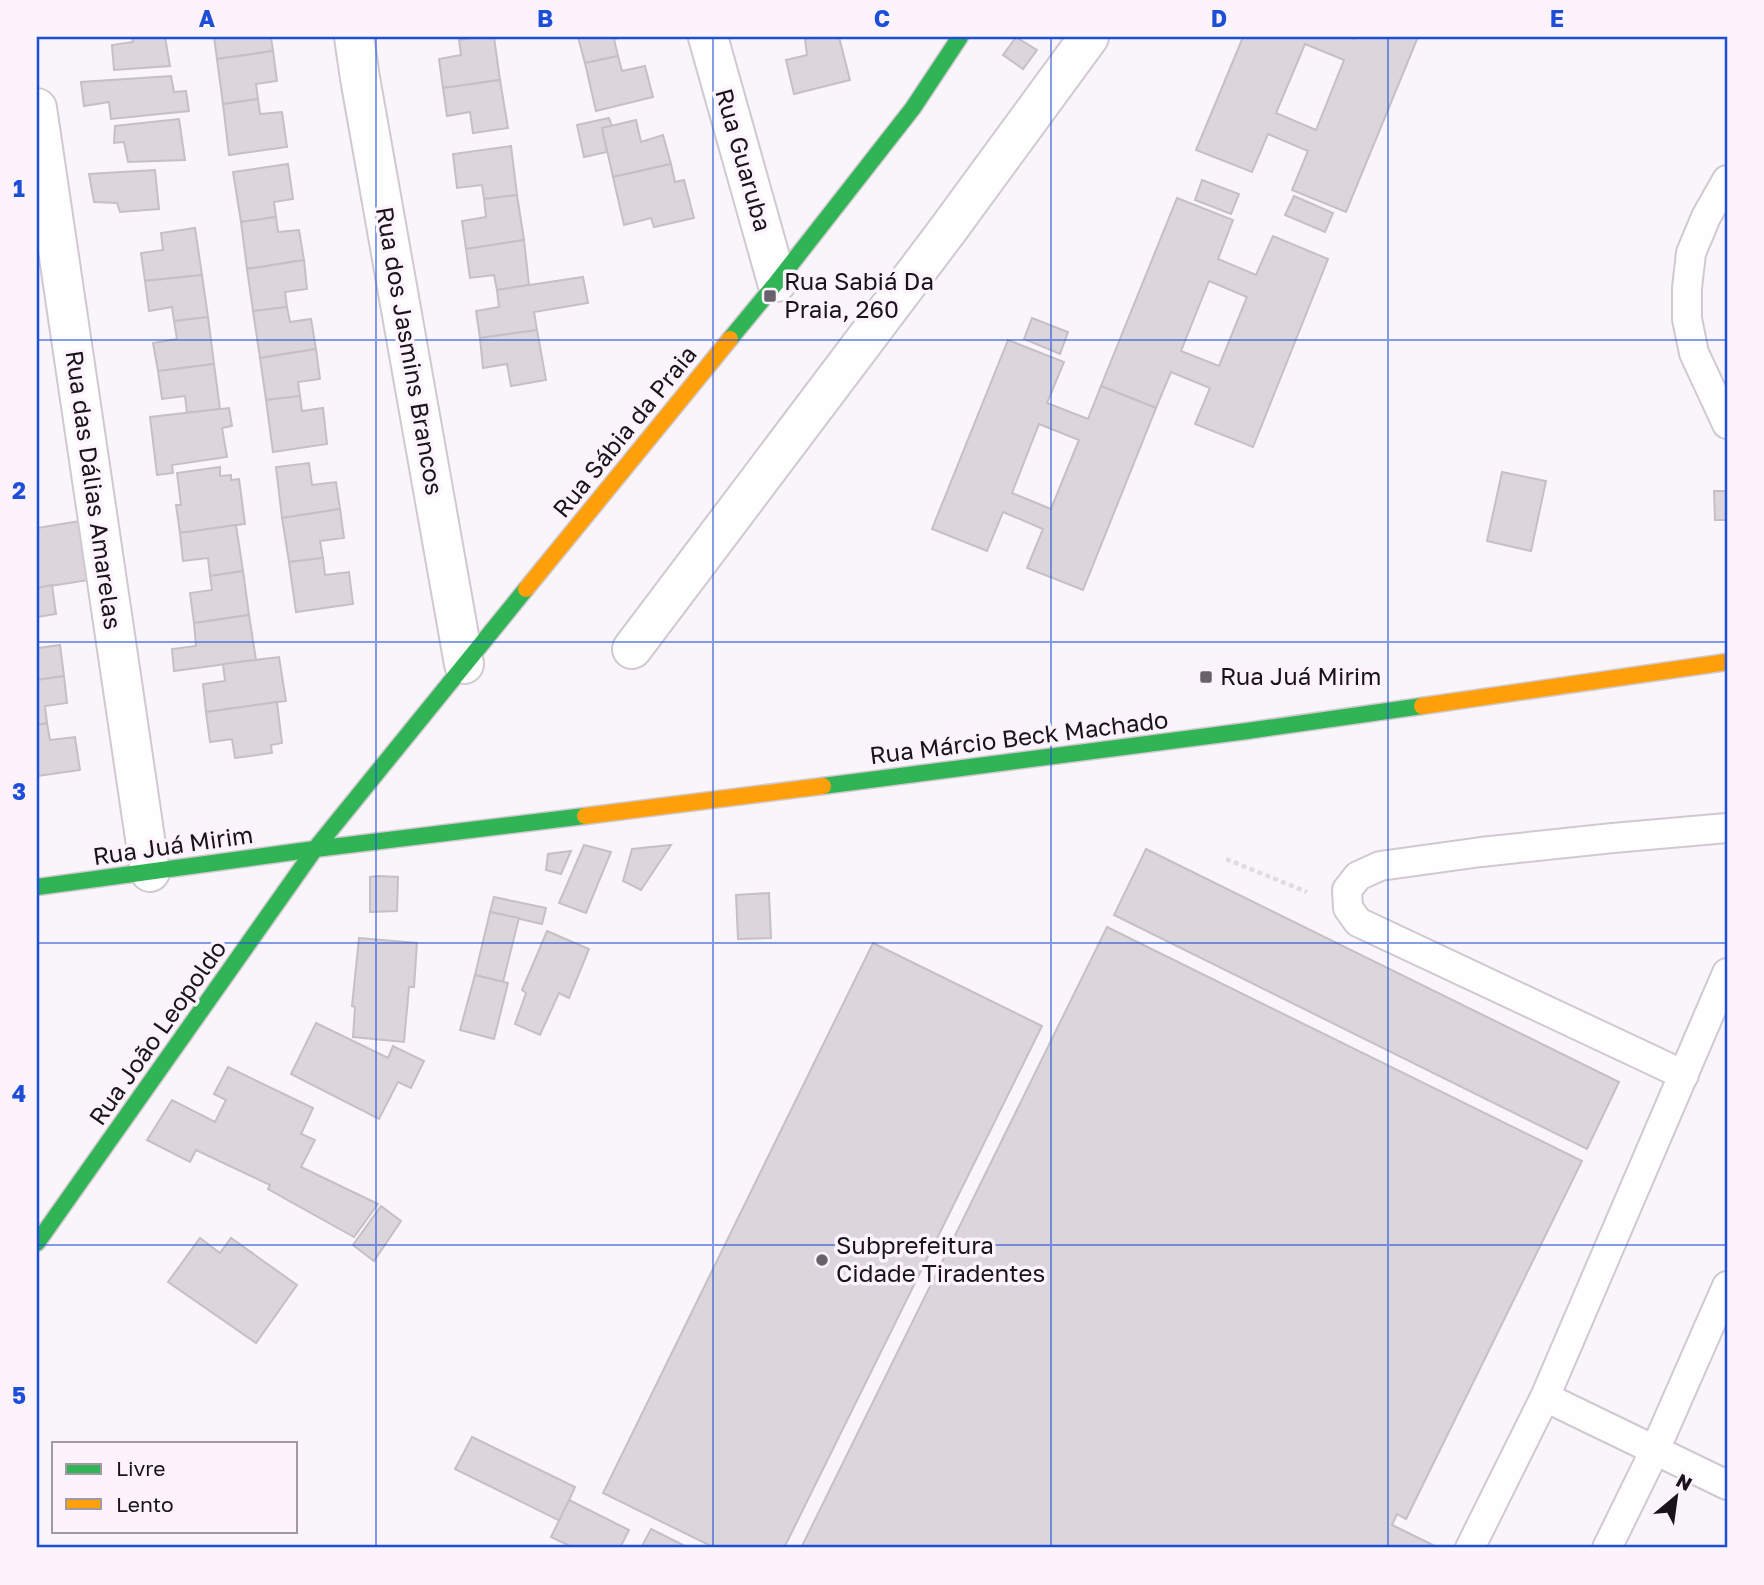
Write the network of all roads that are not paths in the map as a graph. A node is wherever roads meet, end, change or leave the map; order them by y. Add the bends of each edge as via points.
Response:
1 (354, 37) edge
2 (708, 37) edge
3 (960, 37) edge
4 (1089, 37) edge
5 (37, 108) edge
6 (1727, 180) edge
7 (778, 282) junction
8 (1727, 424) edge
9 (632, 649) dead end
10 (1727, 662) edge
11 (464, 664) junction
12 (1727, 828) edge
13 (315, 849) junction
14 (150, 872) junction
15 (37, 887) edge
16 (1727, 973) edge
17 (1684, 1075) junction
18 (37, 1243) edge
19 (1727, 1286) edge
20 (1545, 1397) junction
21 (1655, 1450) junction
22 (1727, 1485) edge
23 (1469, 1548) edge
24 (1607, 1548) edge

1 - 11 street, Rua dos Jasmins Brancos
2 - 7 street, Rua Guaruba
3 - 7 street, Rua Sábia da Praia via 913,108
4 - 9 street
5 - 14 street, Rua das Dálias Amarelas
6 - 8 lane via 1692,253 1687,319 1694,353
7 - 11 street, Rua Sábia da Praia
10 - 13 street, Rua Márcio Beck Machado via 1247,732
11 - 13 street, Rua Sábia da Praia
12 - 17 lane via 1380,866 1358,876 1347,890 1348,908 1358,922
13 - 14 street, Rua Juá Mirim
13 - 18 street, Rua João Leopoldo
14 - 15 street, Rua Juá Mirim
16 - 17 lane
17 - 20 lane
19 - 21 lane
20 - 21 lane
20 - 23 lane
21 - 22 lane
21 - 24 lane

